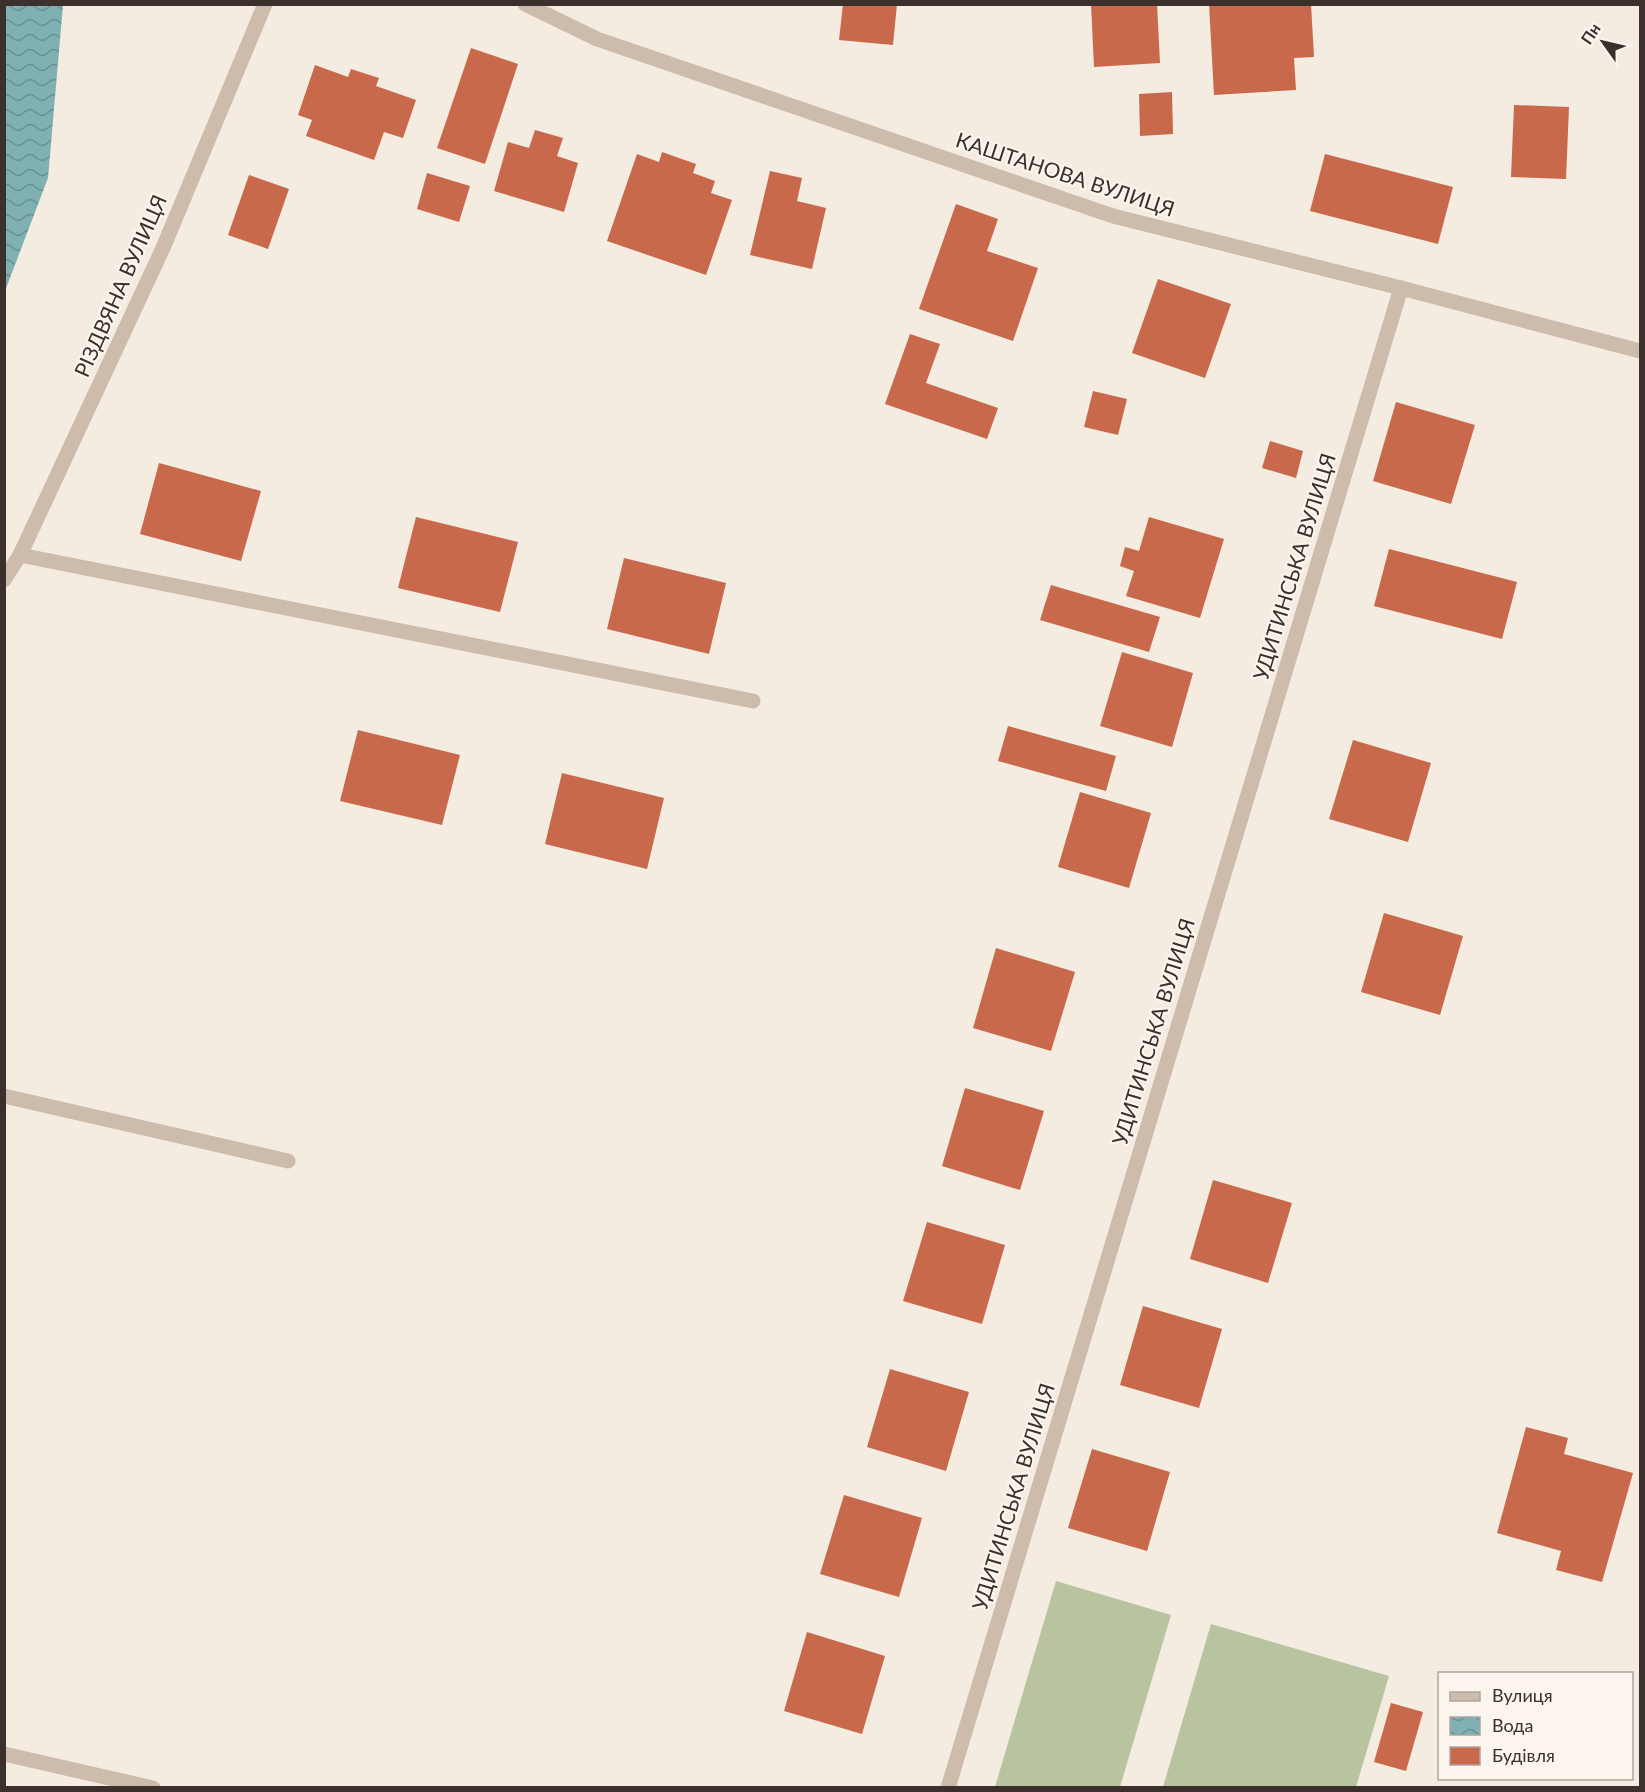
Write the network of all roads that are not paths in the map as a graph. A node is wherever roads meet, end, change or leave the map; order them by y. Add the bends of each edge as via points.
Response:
1 (265, 4) edge
2 (525, 4) edge
3 (1401, 288) junction
4 (1641, 351) edge
5 (20, 555) junction
6 (4, 580) edge
7 (753, 701) dead end
8 (4, 1096) edge
9 (288, 1161) dead end
10 (4, 1754) edge
11 (153, 1788) edge
12 (948, 1788) edge

1 - 5 street, РІЗДВЯНА ВУЛИЦЯ via 164,248
2 - 3 street, КАШТАНОВА ВУЛИЦЯ via 597,39 1113,216
3 - 4 street, КАШТАНОВА ВУЛИЦЯ
3 - 12 street, УДИТИНСЬКА ВУЛИЦЯ
5 - 6 street, РІЗДВЯНА ВУЛИЦЯ
5 - 7 street
8 - 9 street
10 - 11 street

